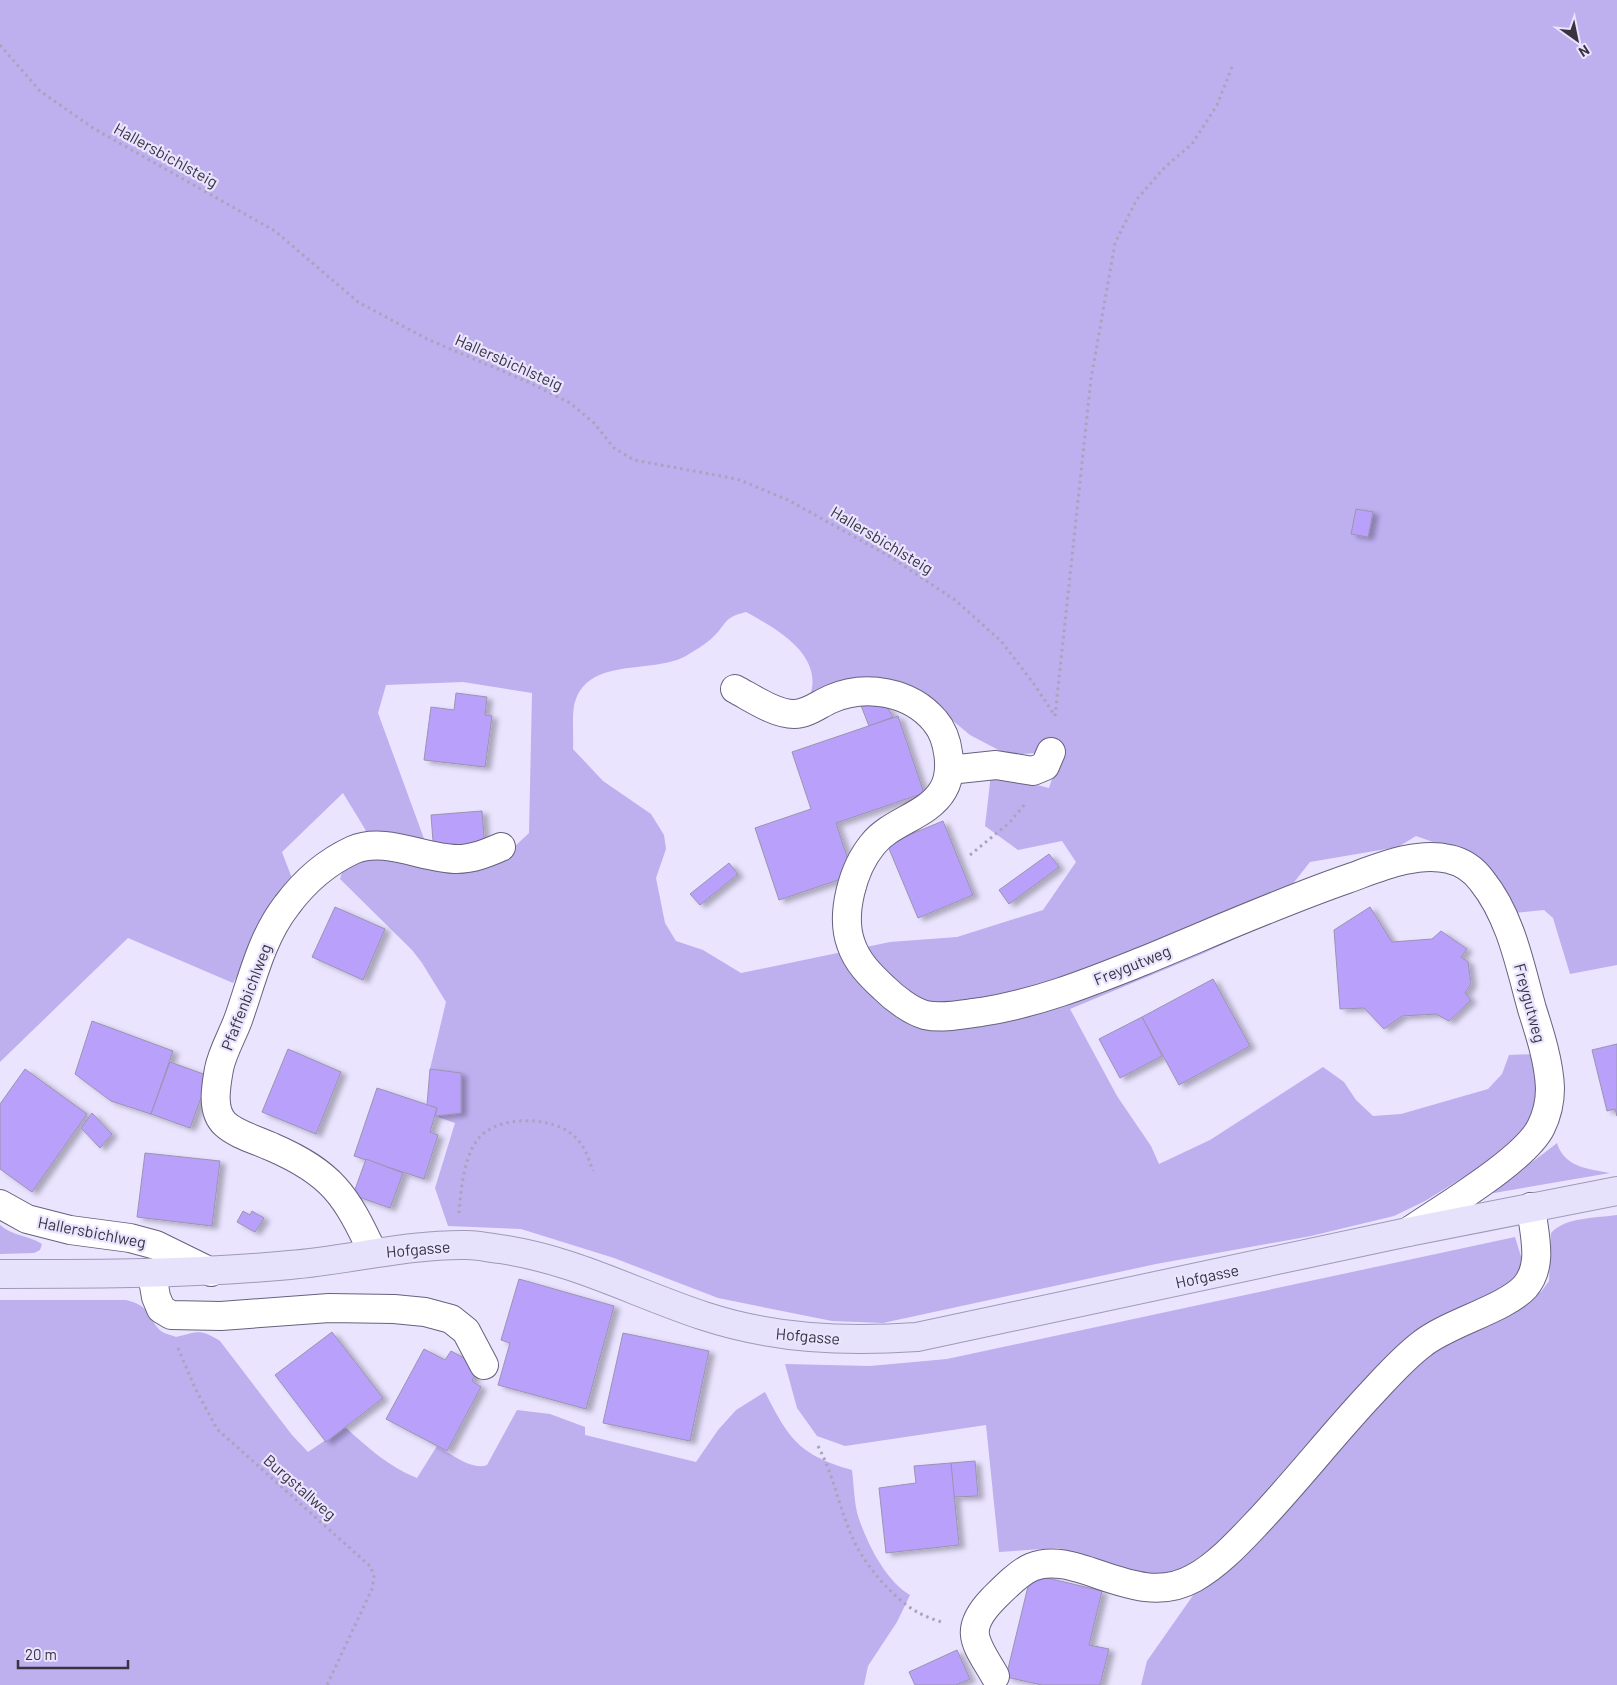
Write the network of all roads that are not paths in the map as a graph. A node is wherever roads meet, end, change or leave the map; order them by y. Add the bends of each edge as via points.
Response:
1 (735, 689) dead end
2 (1048, 759) road end
3 (949, 770) junction
4 (501, 847) dead end
5 (1617, 1191) edge
6 (0, 1204) edge
7 (1530, 1207) junction
8 (1408, 1232) junction
9 (373, 1253) junction
10 (211, 1272) junction
11 (0, 1274) edge
12 (152, 1274) junction
13 (484, 1365) dead end
14 (995, 1676) dead end

1 - 3 lane, Freygutweg via 790,715 805,713 848,692 898,695 936,721 944,736
2 - 3 lane via 1033,771 996,765
3 - 8 lane, Freygutweg via 944,790 934,800 892,826 873,843 860,863 847,920 850,943 863,968 893,997 923,1014 955,1016 1006,1008 1069,991 1378,868 1421,858 1448,859 1469,867 1498,905 1516,951 1541,1039 1550,1086 1549,1107 1541,1129 1525,1149
4 - 9 lane, Pfaffenbichlweg via 483,855 458,859 372,845 355,849 329,862 286,906 263,947 220,1067 217,1111 224,1124 321,1173 349,1206
5 - 7 main road, Hofgasse
6 - 10 lane, Hallersbichlweg via 27,1219 156,1245
7 - 8 main road, Hofgasse
7 - 14 lane via 1536,1253 1535,1273 1524,1289 1422,1343 1392,1370 1227,1554 1194,1578 1176,1586 1154,1589 1066,1565 1031,1567 980,1613 974,1627 976,1642
8 - 9 main road, Hofgasse via 917,1337 862,1341 764,1332 704,1316 586,1270 531,1254 468,1245
9 - 10 main road, Hofgasse via 294,1265
10 - 12 main road, Hofgasse
11 - 12 main road, Hofgasse
12 - 13 lane via 161,1308 171,1315 394,1308 452,1319 466,1331

